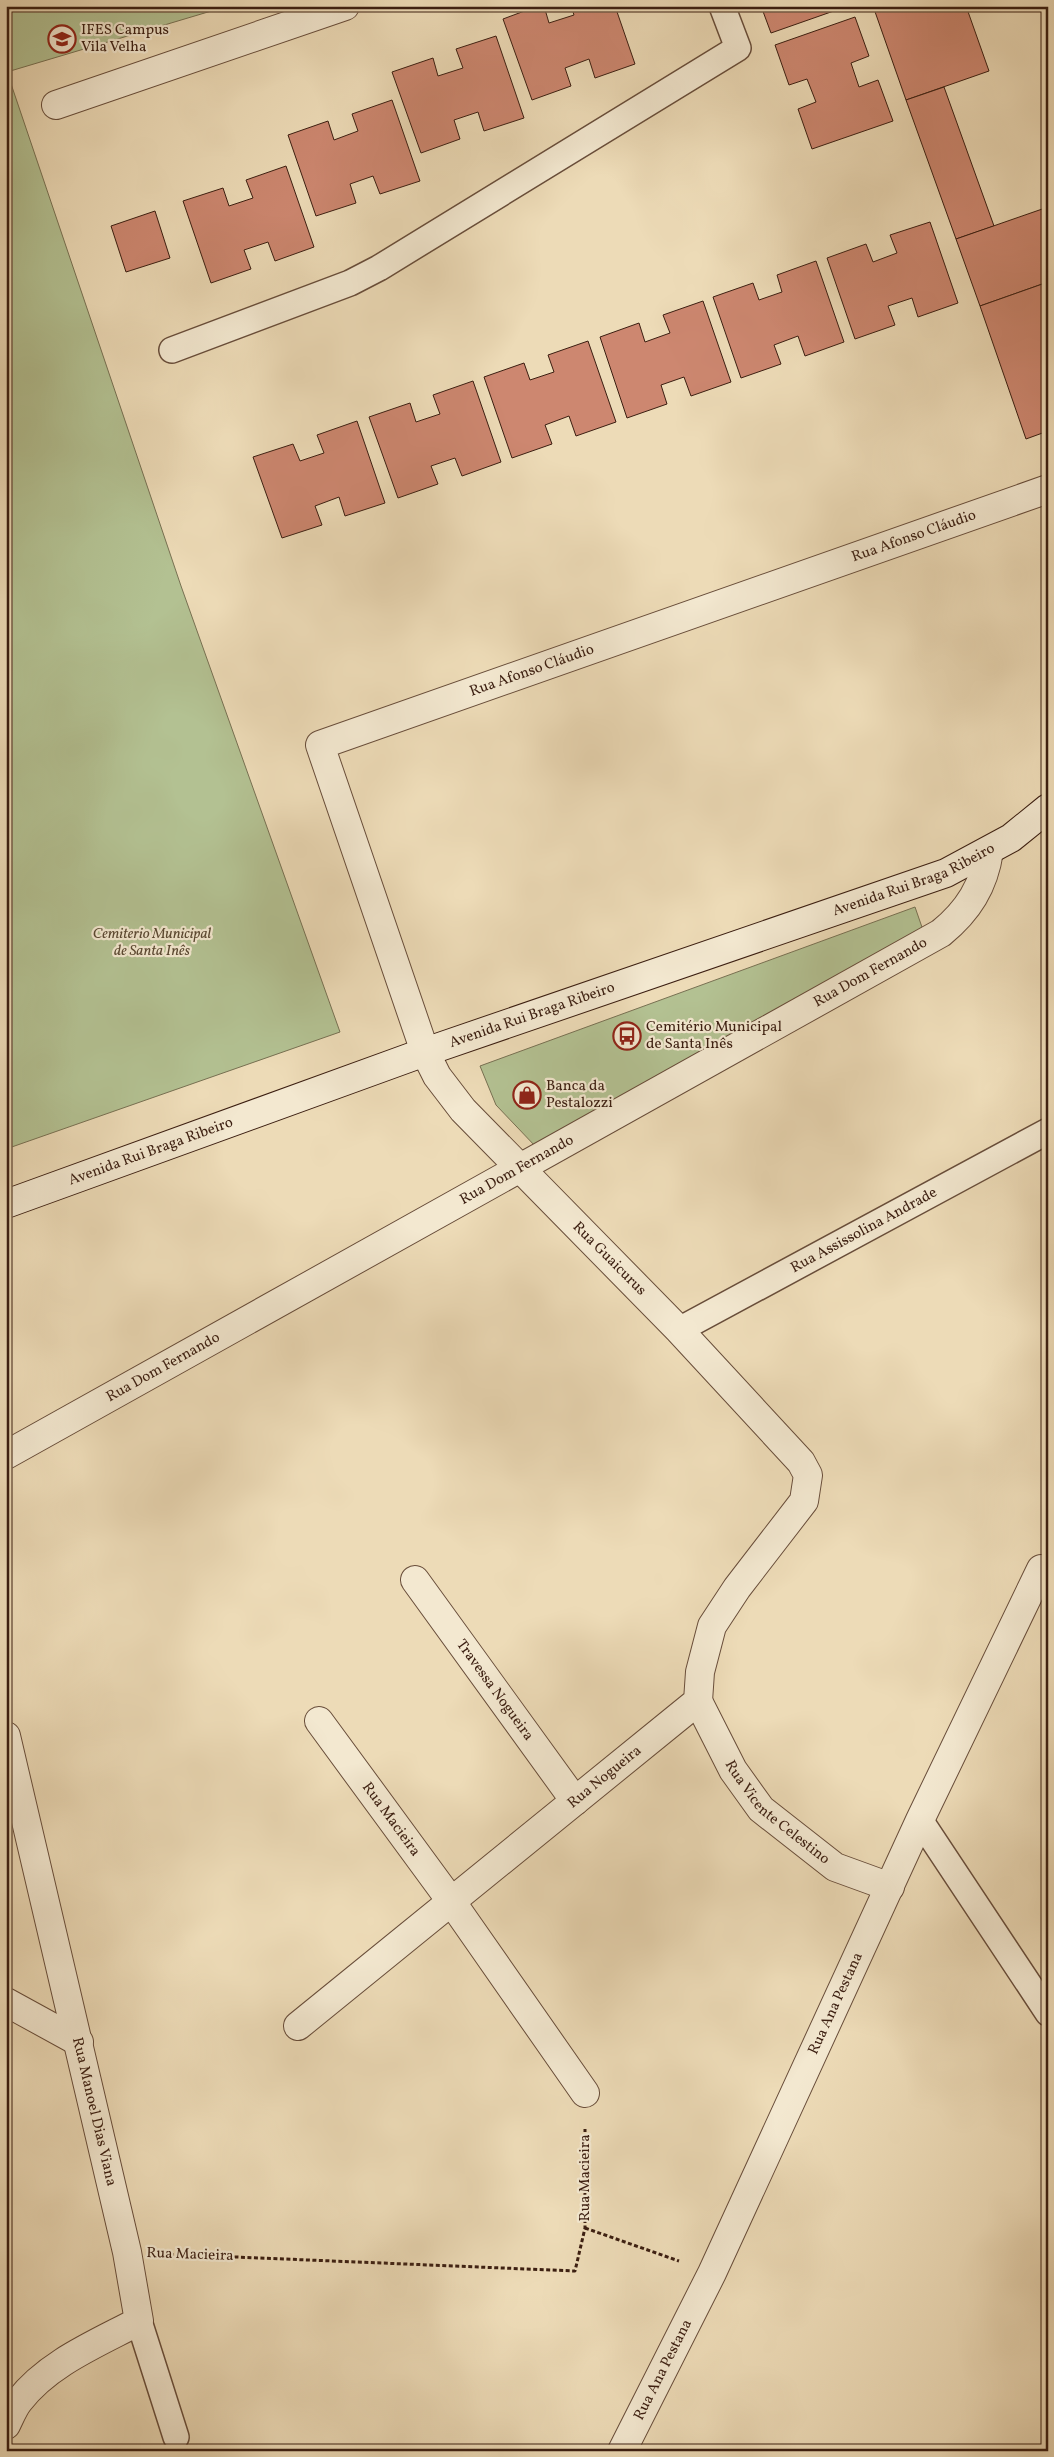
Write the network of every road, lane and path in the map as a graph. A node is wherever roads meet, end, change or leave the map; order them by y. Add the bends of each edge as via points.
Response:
1 (345, 6) edge
2 (722, 6) edge
3 (56, 104) dead end
4 (172, 350) dead end
5 (1048, 489) edge
6 (1048, 808) edge
7 (989, 851) junction
8 (425, 1052) junction
9 (1048, 1131) edge
10 (520, 1169) junction
11 (6, 1204) edge
12 (679, 1330) junction
13 (6, 1455) edge
14 (1046, 1565) edge
15 (415, 1580) dead end
16 (698, 1701) junction
17 (319, 1721) dead end
18 (6, 1736) edge
19 (575, 1801) junction
20 (920, 1820) junction
21 (890, 1887) junction
22 (452, 1901) junction
23 (6, 2002) edge
24 (1048, 2013) edge
25 (298, 2026) dead end
26 (79, 2042) junction
27 (585, 2094) joint
28 (585, 2228) junction
29 (127, 2252) junction
30 (712, 2273) junction
31 (139, 2321) junction
32 (6, 2424) edge
33 (176, 2437) dead end
34 (622, 2451) edge

1 - 3 street
2 - 4 lane via 738,48 350,283
5 - 8 street, Rua Afonso Cláudio via 320,745
6 - 7 street, Avenida Rui Braga Ribeiro
7 - 8 street, Avenida Rui Braga Ribeiro via 946,873
7 - 10 street, Rua Dom Fernando via 987,867 974,897 941,933
8 - 10 street, Rua Guaicurus via 454,1100
8 - 11 street, Avenida Rui Braga Ribeiro
9 - 12 lane, Rua Assissolina Andrade
10 - 12 street, Rua Guaicurus
10 - 13 street, Rua Dom Fernando
12 - 16 street, Rua Guaicurus via 801,1462 808,1475 804,1501 736,1588 712,1626 700,1672
14 - 20 street, Rua Ana Pestana
15 - 19 street, Travessa Nogueira
16 - 19 street, Rua Nogueira
16 - 21 street, Rua Vicente Celestino via 732,1770 761,1809 835,1867
17 - 22 street, Rua Macieira
18 - 26 street, Rua Manoel Dias Viana
19 - 22 street, Rua Nogueira
20 - 21 street, Rua Ana Pestana
20 - 24 lane
21 - 30 street, Rua Ana Pestana
22 - 25 street, Rua Nogueira
22 - 27 street, Rua Macieira
23 - 26 street
26 - 29 street, Rua Manoel Dias Viana
27 - 28 path, Rua Macieira
28 - 29 path, Rua Macieira via 575,2271
28 - 30 path
29 - 31 street, Rua Manoel Dias Viana
30 - 34 street, Rua Ana Pestana
31 - 32 street via 80,2352 46,2375 19,2401
31 - 33 lane

